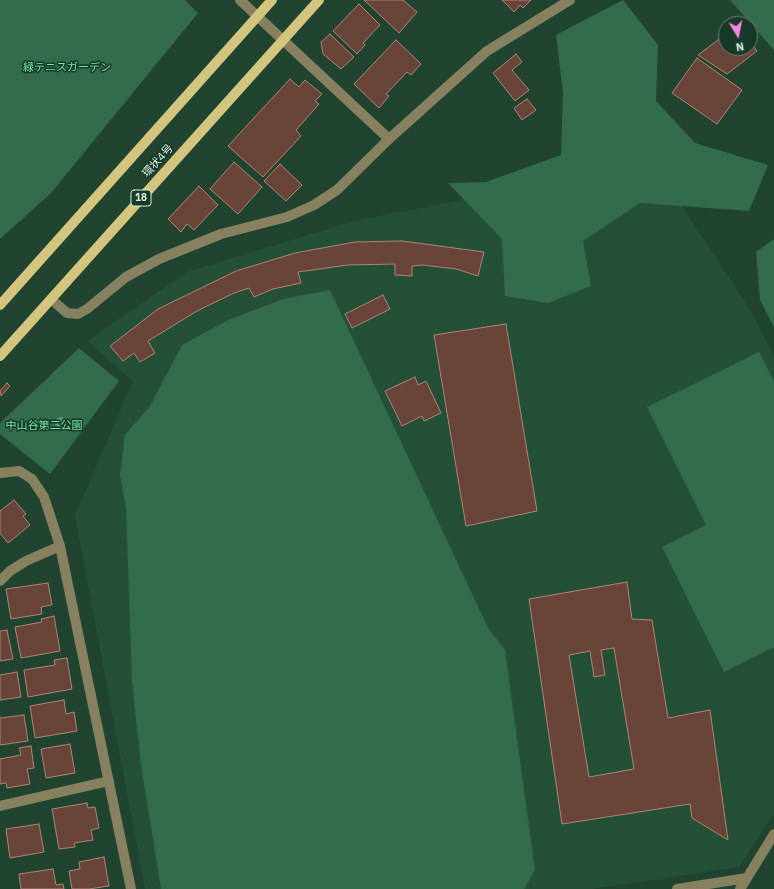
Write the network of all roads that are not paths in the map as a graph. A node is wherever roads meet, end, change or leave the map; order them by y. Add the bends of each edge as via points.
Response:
1 (240, 0) edge
2 (272, 0) edge
3 (319, 0) edge
4 (570, 0) edge
5 (257, 16) junction
6 (283, 39) junction
7 (389, 139) junction
8 (51, 299) junction
9 (0, 305) edge
10 (0, 356) edge
11 (0, 473) edge
12 (60, 546) junction
13 (0, 581) edge
14 (109, 781) junction
15 (0, 806) edge
16 (774, 834) edge
17 (747, 878) junction
18 (132, 889) edge
19 (677, 889) edge
20 (740, 889) edge

1 - 5 street
2 - 5 main road, 環状4号
3 - 6 main road, 環状4号 / 18
4 - 7 street via 487,51
5 - 6 street
5 - 9 main road, 環状4号
6 - 7 street
6 - 8 main road, 環状4号 / 18
7 - 8 street via 337,190 314,205 287,217 221,234 159,259 126,277 78,314 67,313
8 - 10 main road, 環状4号 / 18
11 - 12 street via 19,471 32,479 44,497
12 - 13 street via 26,561
12 - 14 street
14 - 15 street
14 - 18 street
16 - 17 street
17 - 19 street
17 - 20 street

